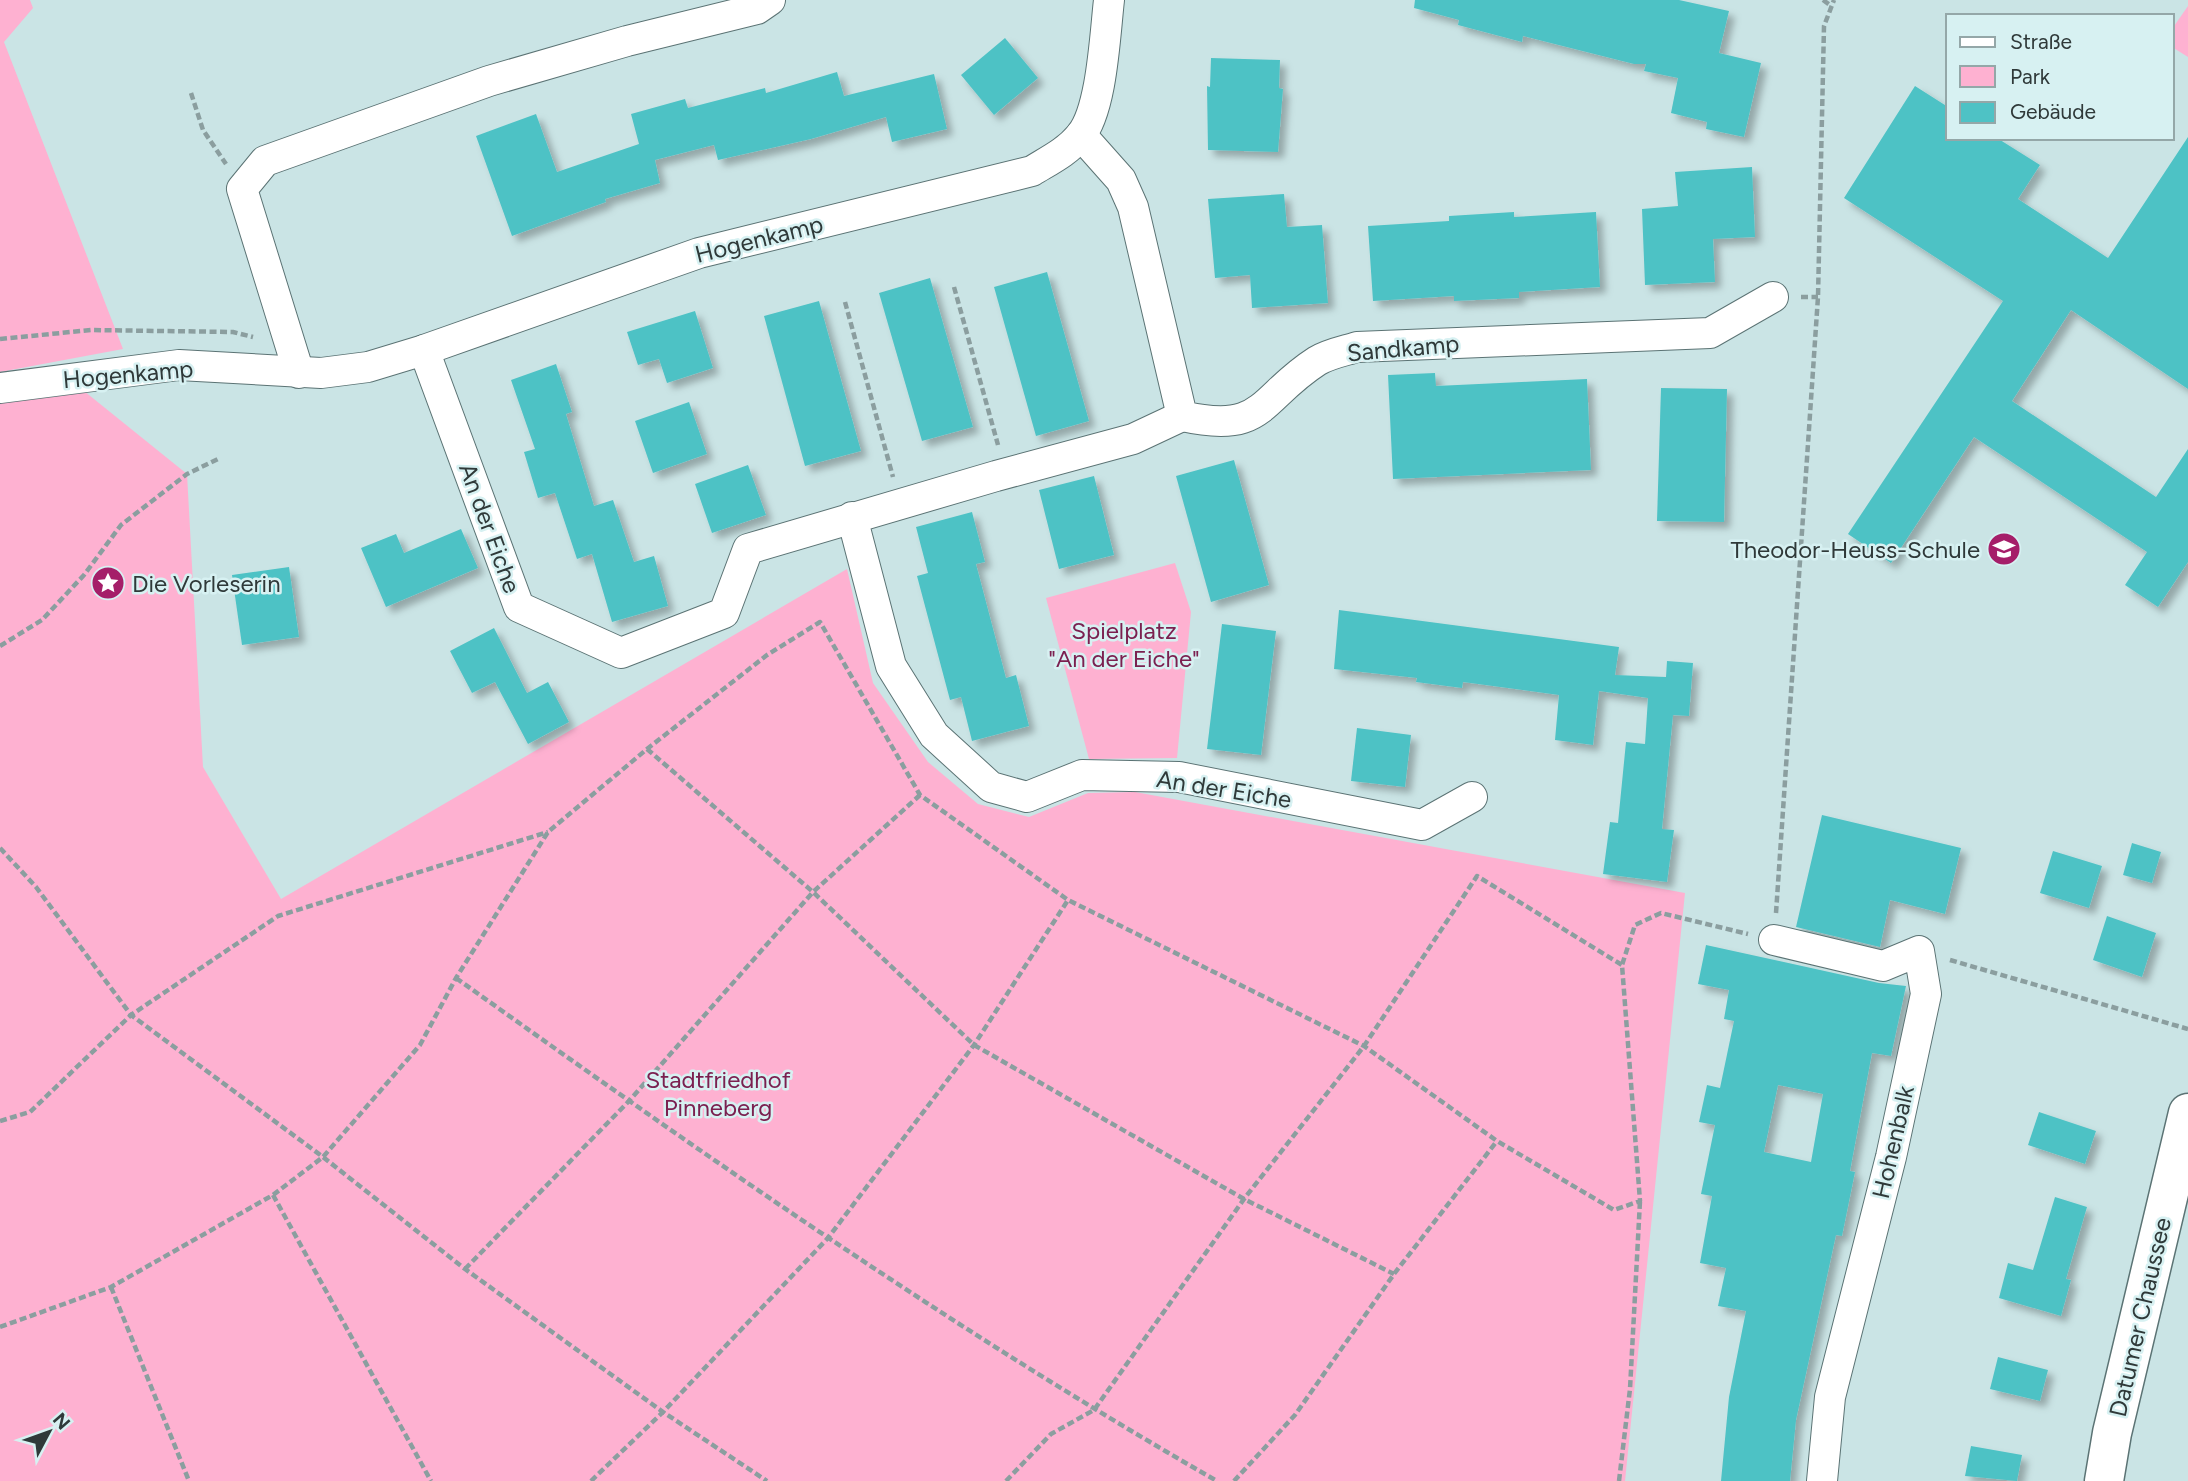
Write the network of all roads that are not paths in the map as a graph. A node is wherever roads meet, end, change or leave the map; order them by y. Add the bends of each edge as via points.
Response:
1 (770, 0) edge
2 (1109, 0) edge
3 (1081, 135) junction
4 (1773, 297) dead end
5 (424, 350) junction
6 (295, 360) junction
7 (0, 388) edge
8 (1182, 416) junction
9 (852, 517) junction
10 (1472, 797) dead end
11 (1774, 940) road end
12 (2188, 1114) edge
13 (1822, 1481) edge
14 (2104, 1481) edge

1 - 6 street via 757,9 489,81 265,161 242,189
2 - 3 street, Hogenkamp via 1094,105
3 - 5 street, Hogenkamp via 1032,171 699,253
3 - 8 street via 1121,180 1133,207
4 - 8 street, Sandkamp via 1710,333 1357,347 1319,359 1288,382 1269,404 1242,419 1217,424
5 - 6 street, Hogenkamp via 368,367
5 - 9 street, An der Eiche via 519,607 621,653 724,613 748,549
6 - 7 street, Hogenkamp via 179,365
8 - 9 street, An der Eiche via 1133,439
9 - 10 street, An der Eiche via 891,666 934,735 991,787 1027,797 1082,775 1180,778 1422,825
11 - 13 street, Hohenbalk via 1883,966 1919,951 1926,994 1891,1157 1830,1397
12 - 14 street, Datumer Chaussee

